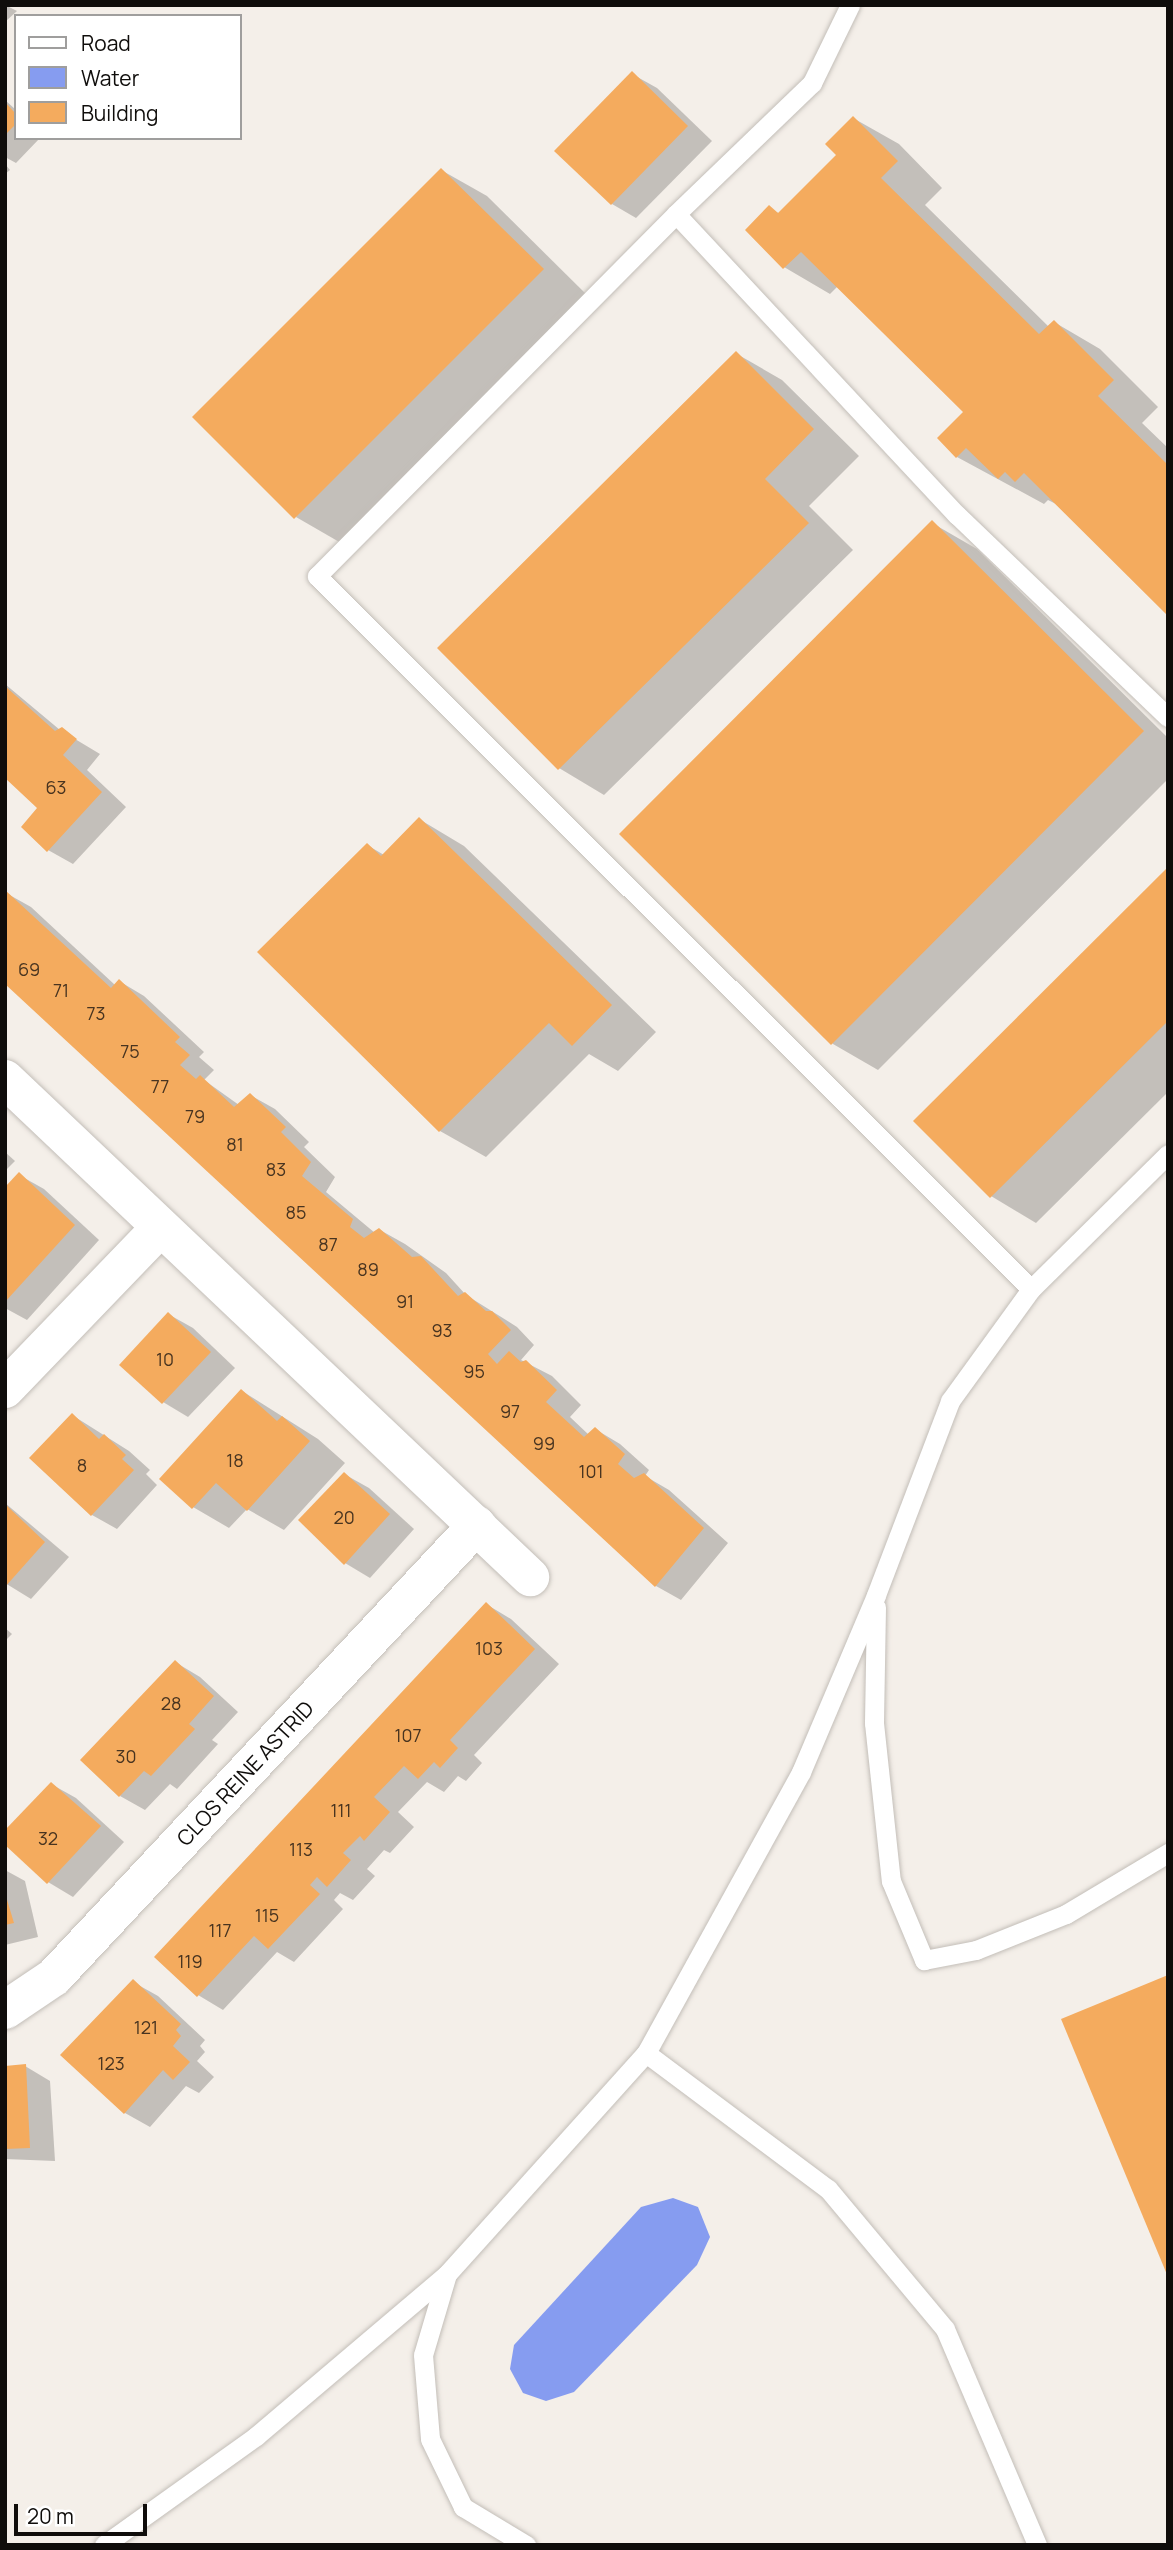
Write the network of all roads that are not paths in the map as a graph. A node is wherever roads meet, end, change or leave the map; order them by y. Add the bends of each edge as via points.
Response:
1 (851, 8) edge
2 (676, 214) junction
3 (1168, 717) edge
4 (5, 1079) edge
5 (1168, 1154) edge
6 (160, 1228) junction
7 (1031, 1289) junction
8 (5, 1389) edge
9 (477, 1525) junction
10 (530, 1577) dead end
11 (876, 1595) junction
12 (1168, 1853) edge
13 (5, 2010) edge
14 (646, 2053) junction
15 (447, 2274) junction
16 (104, 2545) edge
17 (526, 2545) edge
18 (1037, 2545) edge

1 - 2 lane via 812,83
2 - 3 lane via 957,515
2 - 7 lane via 317,576
4 - 6 street
5 - 7 lane
6 - 8 street
6 - 9 street
7 - 11 lane via 950,1401
9 - 10 street
9 - 13 street, CLOS REINE ASTRID via 54,1978
11 - 12 lane via 874,1723 891,1881 924,1959 976,1950 1066,1914
11 - 14 lane via 801,1772
14 - 15 lane
14 - 18 lane via 828,2189 946,2329
15 - 16 lane via 256,2436
15 - 17 lane via 424,2355 430,2439 463,2507

